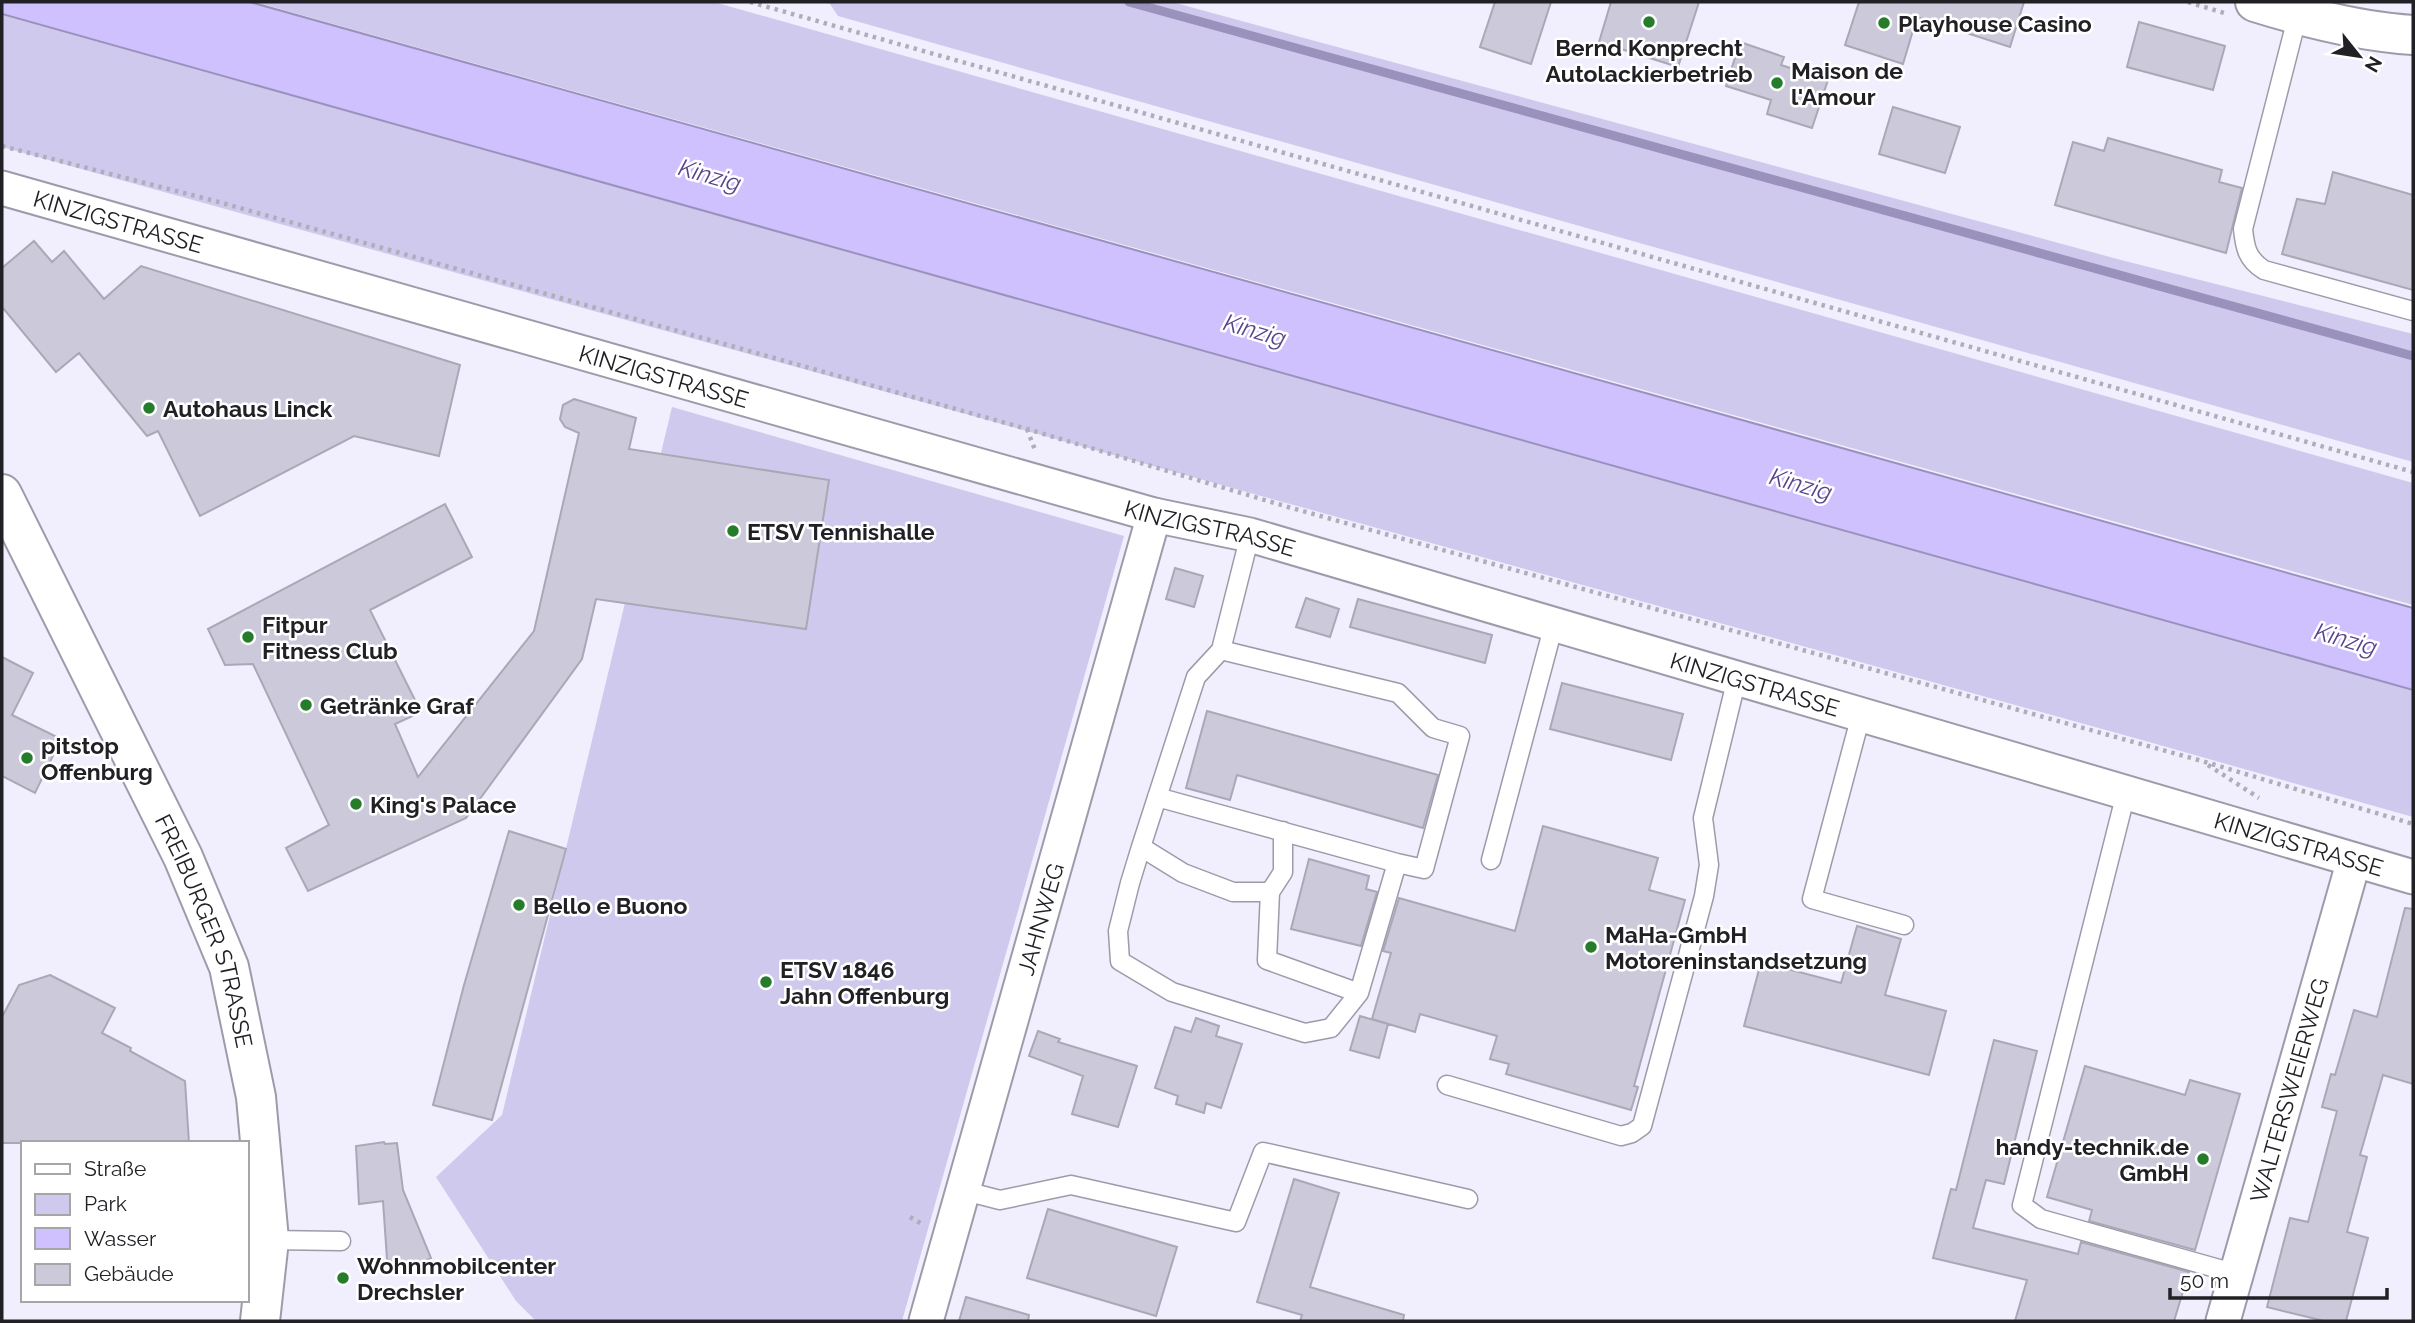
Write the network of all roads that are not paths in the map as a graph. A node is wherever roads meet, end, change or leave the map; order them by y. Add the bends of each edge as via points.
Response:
1 (2255, 2) edge
2 (2298, 14) junction
3 (2413, 36) edge
4 (2, 188) edge
5 (2413, 311) edge
6 (2, 494) edge
7 (1154, 515) junction
8 (1250, 535) junction
9 (1554, 624) junction
10 (1221, 650) junction
11 (1737, 678) junction
12 (1861, 715) junction
13 (2126, 793) junction
14 (1157, 797) junction
15 (1283, 831) junction
16 (1141, 847) junction
17 (1491, 860) dead end
18 (2354, 860) junction
19 (1397, 863) junction
20 (2413, 877) edge
21 (1270, 892) junction
22 (1905, 925) dead end
23 (1359, 993) junction
24 (1447, 1085) dead end
25 (961, 1190) junction
26 (1468, 1199) dead end
27 (269, 1240) junction
28 (341, 1241) dead end
29 (2237, 1273) junction
30 (260, 1321) edge
31 (926, 1321) edge
32 (2223, 1321) edge

1 - 2 main road
2 - 3 main road
2 - 5 lane via 2243,229 2245,249 2264,270
4 - 7 street, KINZIGSTRASSE
6 - 27 main road, FREIBURGER STRASSE via 183,857 229,967 256,1097
7 - 8 street, KINZIGSTRASSE
7 - 25 street, JAHNWEG
8 - 9 street, KINZIGSTRASSE
8 - 10 lane
9 - 11 street, KINZIGSTRASSE
9 - 17 lane
10 - 14 lane via 1196,677
10 - 19 lane via 1398,693 1433,728 1460,736 1424,869
11 - 12 street, KINZIGSTRASSE
11 - 24 lane via 1703,818 1709,865 1704,896 1642,1126 1621,1136
12 - 13 street, KINZIGSTRASSE
12 - 22 lane via 1812,899
13 - 18 street, KINZIGSTRASSE
13 - 29 lane via 2022,1205 2041,1219
14 - 15 lane
14 - 16 lane
15 - 19 lane
15 - 21 lane via 1283,872
16 - 21 lane via 1183,873 1233,892
16 - 23 lane via 1118,932 1120,961 1172,992 1305,1033 1331,1028
18 - 20 street, KINZIGSTRASSE
18 - 29 street, WALTERSWEIERWEG
19 - 23 lane
21 - 23 lane via 1267,960
25 - 26 lane via 1000,1200 1071,1185 1236,1222 1263,1152
25 - 31 street, JAHNWEG
27 - 28 lane
27 - 30 main road, FREIBURGER STRASSE
29 - 32 street, WALTERSWEIERWEG

